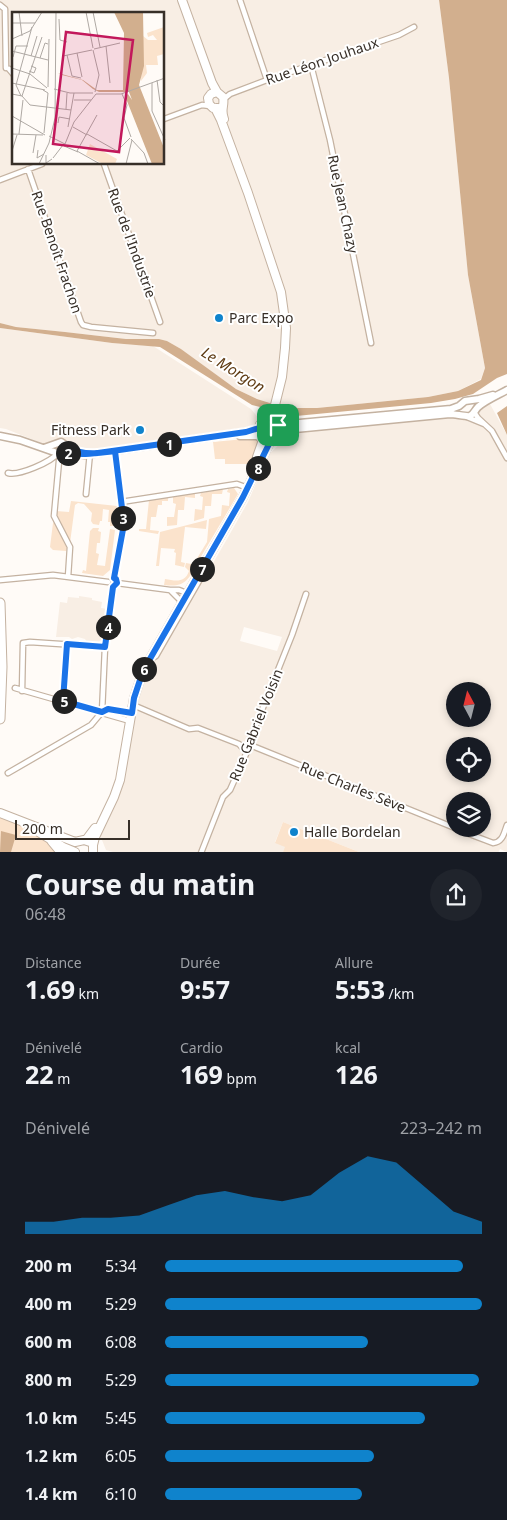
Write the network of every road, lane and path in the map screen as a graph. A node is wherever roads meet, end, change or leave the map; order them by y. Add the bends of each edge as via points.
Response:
1 (182, 0) edge
2 (240, 0) edge
3 (0, 5) edge
4 (414, 27) dead end
5 (311, 65) junction
6 (0, 68) edge
7 (10, 68) edge
8 (267, 80) junction
9 (216, 100) junction
10 (165, 119) edge
11 (39, 165) edge
12 (104, 165) edge
13 (28, 169) junction
14 (0, 180) edge
15 (160, 322) dead end
16 (153, 333) dead end
17 (371, 343) dead end
18 (507, 390) edge
19 (470, 401) junction
20 (459, 406) junction
21 (475, 411) junction
22 (464, 415) junction
23 (273, 421) junction
24 (487, 425) junction
25 (0, 436) edge
26 (263, 437) junction
27 (60, 450) junction
28 (115, 451) junction
29 (90, 453) junction
30 (507, 458) edge
31 (8, 474) dead end
32 (246, 487) junction
33 (86, 494) dead end
34 (122, 502) junction
35 (68, 577) junction
36 (114, 578) junction
37 (0, 580) edge
38 (108, 582) junction
39 (115, 585) junction
40 (170, 590) junction
41 (306, 594) dead end
42 (185, 596) junction
43 (0, 603) edge
44 (67, 644) junction
45 (105, 647) junction
46 (15, 688) dead end
47 (22, 690) junction
48 (63, 701) junction
49 (102, 712) junction
50 (130, 714) junction
51 (0, 719) edge
52 (250, 745) junction
53 (246, 752) junction
54 (8, 773) dead end
55 (0, 813) edge
56 (446, 824) edge
57 (28, 825) junction
58 (507, 825) edge
59 (478, 837) edge
60 (52, 841) junction
61 (91, 847) edge
62 (62, 852) edge
63 (75, 852) edge
64 (201, 852) edge

1 - 9 main road
2 - 8 street
3 - 7 street via 5,9
4 - 5 street, Rue Léon Jouhaux
5 - 8 street, Rue Léon Jouhaux
5 - 17 street, Rue Jean Chazy via 330,140
6 - 7 street
8 - 9 street, Rue Léon Jouhaux
9 - 10 street, Rue Léon Jouhaux
9 - 23 main road via 281,292 286,328 284,363 273,402
11 - 13 street
12 - 15 street, Rue de l'Industrie
13 - 14 street
13 - 16 street, Rue Benoît Frachon via 83,325
18 - 19 main road
18 - 21 main road
19 - 20 main road
19 - 21 main road
20 - 22 main road
20 - 23 main road
21 - 22 main road via 471,416
21 - 24 street
22 - 23 main road via 295,429
22 - 24 street
23 - 26 main road
23 - 26 main road via 277,440
24 - 30 street
25 - 27 main road
26 - 28 main road via 246,432
26 - 32 main road
27 - 29 main road
27 - 31 street via 52,459 23,472
27 - 35 street via 54,516 70,547
28 - 29 main road
28 - 34 street
29 - 33 street
32 - 34 street via 237,484
32 - 42 main road
32 - 42 main road
34 - 36 street via 124,524
35 - 37 street
35 - 38 street
36 - 38 street
36 - 39 street
38 - 39 street
39 - 40 street
39 - 45 street
40 - 42 street
40 - 42 street via 179,590
41 - 52 street, Rue Gabriel Voisin
42 - 50 main road via 149,659
42 - 50 main road via 138,671
43 - 51 highway
44 - 45 street
44 - 47 street via 24,643
44 - 48 street
45 - 49 street
46 - 47 street
47 - 48 street
48 - 49 street
49 - 50 street via 108,709
49 - 54 street via 91,725
50 - 53 street via 189,729 198,728 239,744
50 - 61 main road via 114,788 91,835
52 - 53 street, Rue Gabriel Voisin
52 - 56 street, Rue Charles Sève
53 - 64 street, Rue Gabriel Voisin via 230,790 223,797
55 - 57 main road
57 - 60 main road
57 - 61 main road
58 - 59 street, Rue Charles Sève via 498,842
60 - 62 highway
60 - 63 main road
61 - 63 main road via 75,847

